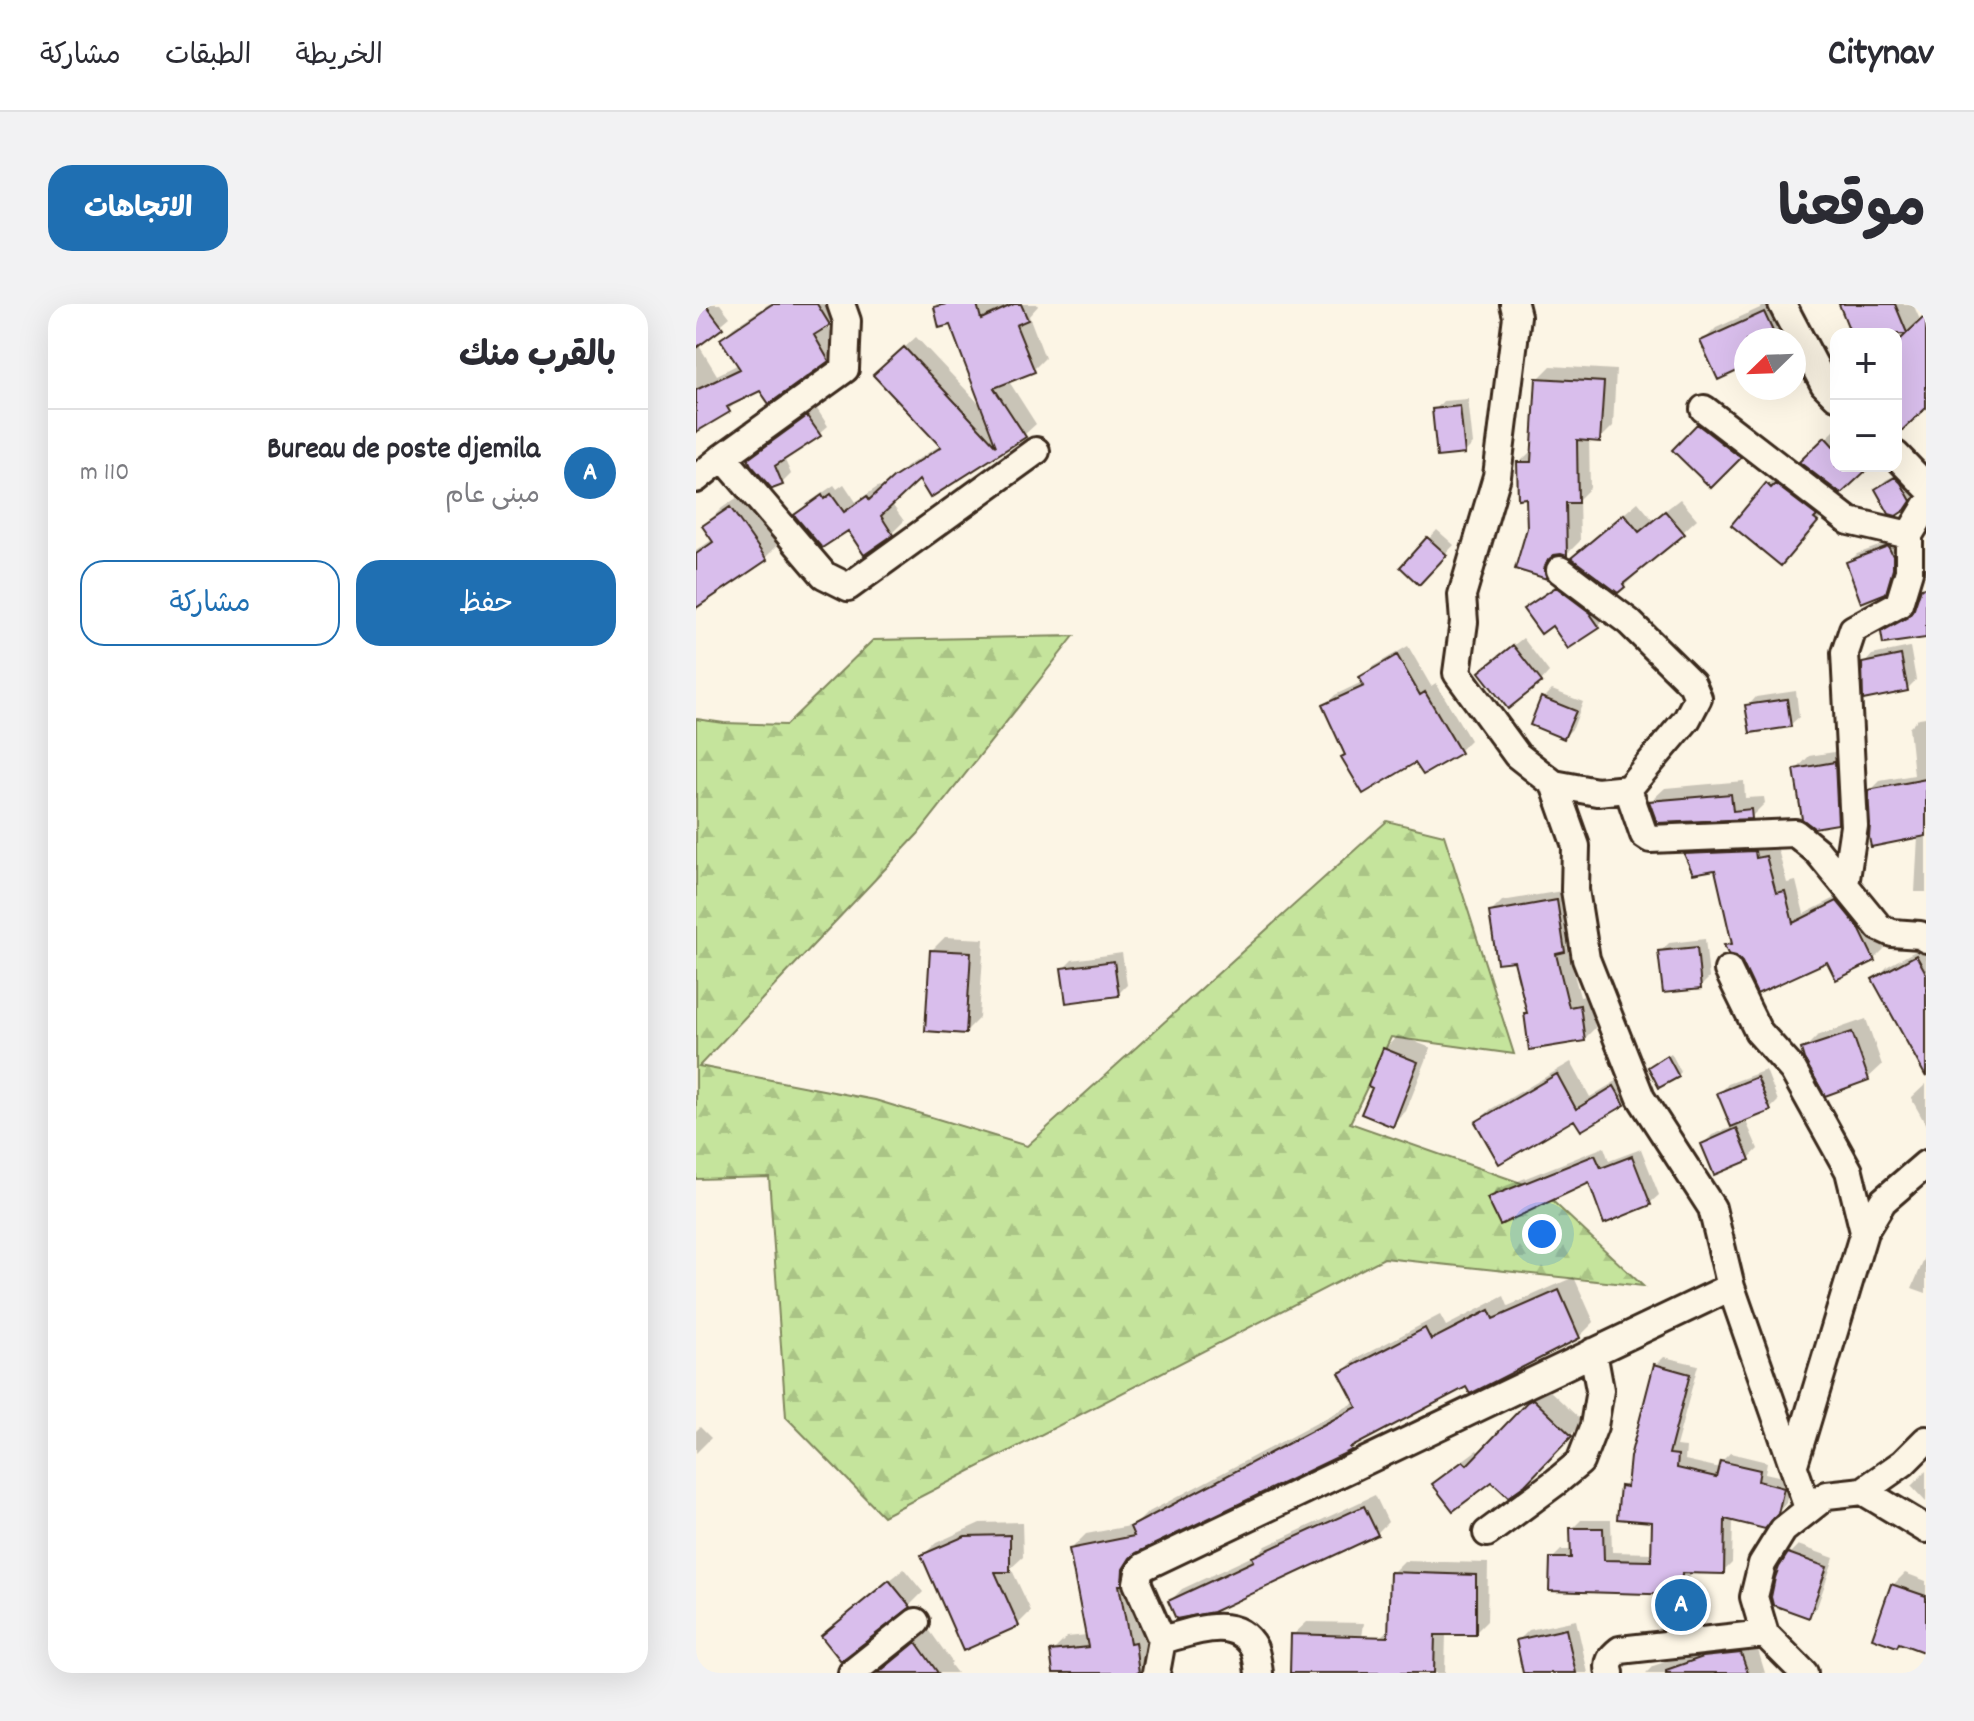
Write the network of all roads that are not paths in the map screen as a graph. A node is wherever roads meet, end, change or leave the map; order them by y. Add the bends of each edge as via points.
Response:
1 (841, 304) edge
2 (1514, 304) edge
3 (1782, 304) edge
4 (1830, 390) edge
5 (1704, 409) dead end
6 (1036, 451) dead end
7 (723, 457) junction
8 (1902, 461) edge
9 (696, 479) edge
10 (1926, 486) edge
11 (1926, 507) edge
12 (1909, 535) junction
13 (1560, 570) dead end
14 (1554, 784) junction
15 (1628, 789) junction
16 (1845, 885) junction
17 (1924, 935) edge
18 (1728, 970) dead end
19 (1926, 1164) edge
20 (1864, 1232) junction
21 (1731, 1287) junction
22 (1593, 1352) junction
23 (1926, 1440) edge
24 (1794, 1464) junction
25 (1863, 1491) junction
26 (1808, 1508) junction
27 (1926, 1529) edge
28 (1487, 1533) dead end
29 (916, 1622) dead end
30 (1765, 1634) junction
31 (1162, 1640) junction
32 (852, 1673) edge
33 (1156, 1673) edge
34 (1259, 1673) edge
35 (1610, 1673) edge
36 (1804, 1673) edge

1 - 7 street via 847,321 845,369
2 - 14 street via 1517,316 1497,476 1462,595 1457,673 1517,755
3 - 4 street
5 - 12 street via 1849,521
6 - 7 street via 848,587 824,575
7 - 9 street
8 - 10 street
11 - 12 street
12 - 16 street via 1909,571 1899,604 1853,629 1845,653 1854,826
13 - 15 street via 1629,622 1692,684 1698,698 1687,719
14 - 15 street via 1597,792
14 - 21 street via 1576,846 1575,890 1586,959 1641,1098 1712,1208
15 - 16 street via 1650,839 1795,833
16 - 17 street via 1879,927
18 - 20 street via 1758,1031 1793,1070 1849,1171
19 - 20 street via 1883,1201
20 - 24 street
21 - 22 street
21 - 24 street
22 - 28 street via 1600,1390 1580,1462
22 - 31 street via 1143,1567 1137,1583
23 - 25 street
24 - 26 street
25 - 26 street via 1827,1495
25 - 27 street
26 - 30 street via 1783,1530 1762,1564 1754,1597
29 - 32 street
30 - 35 street via 1620,1650 1608,1665
30 - 36 street
31 - 33 street
31 - 34 street via 1231,1628 1246,1636

